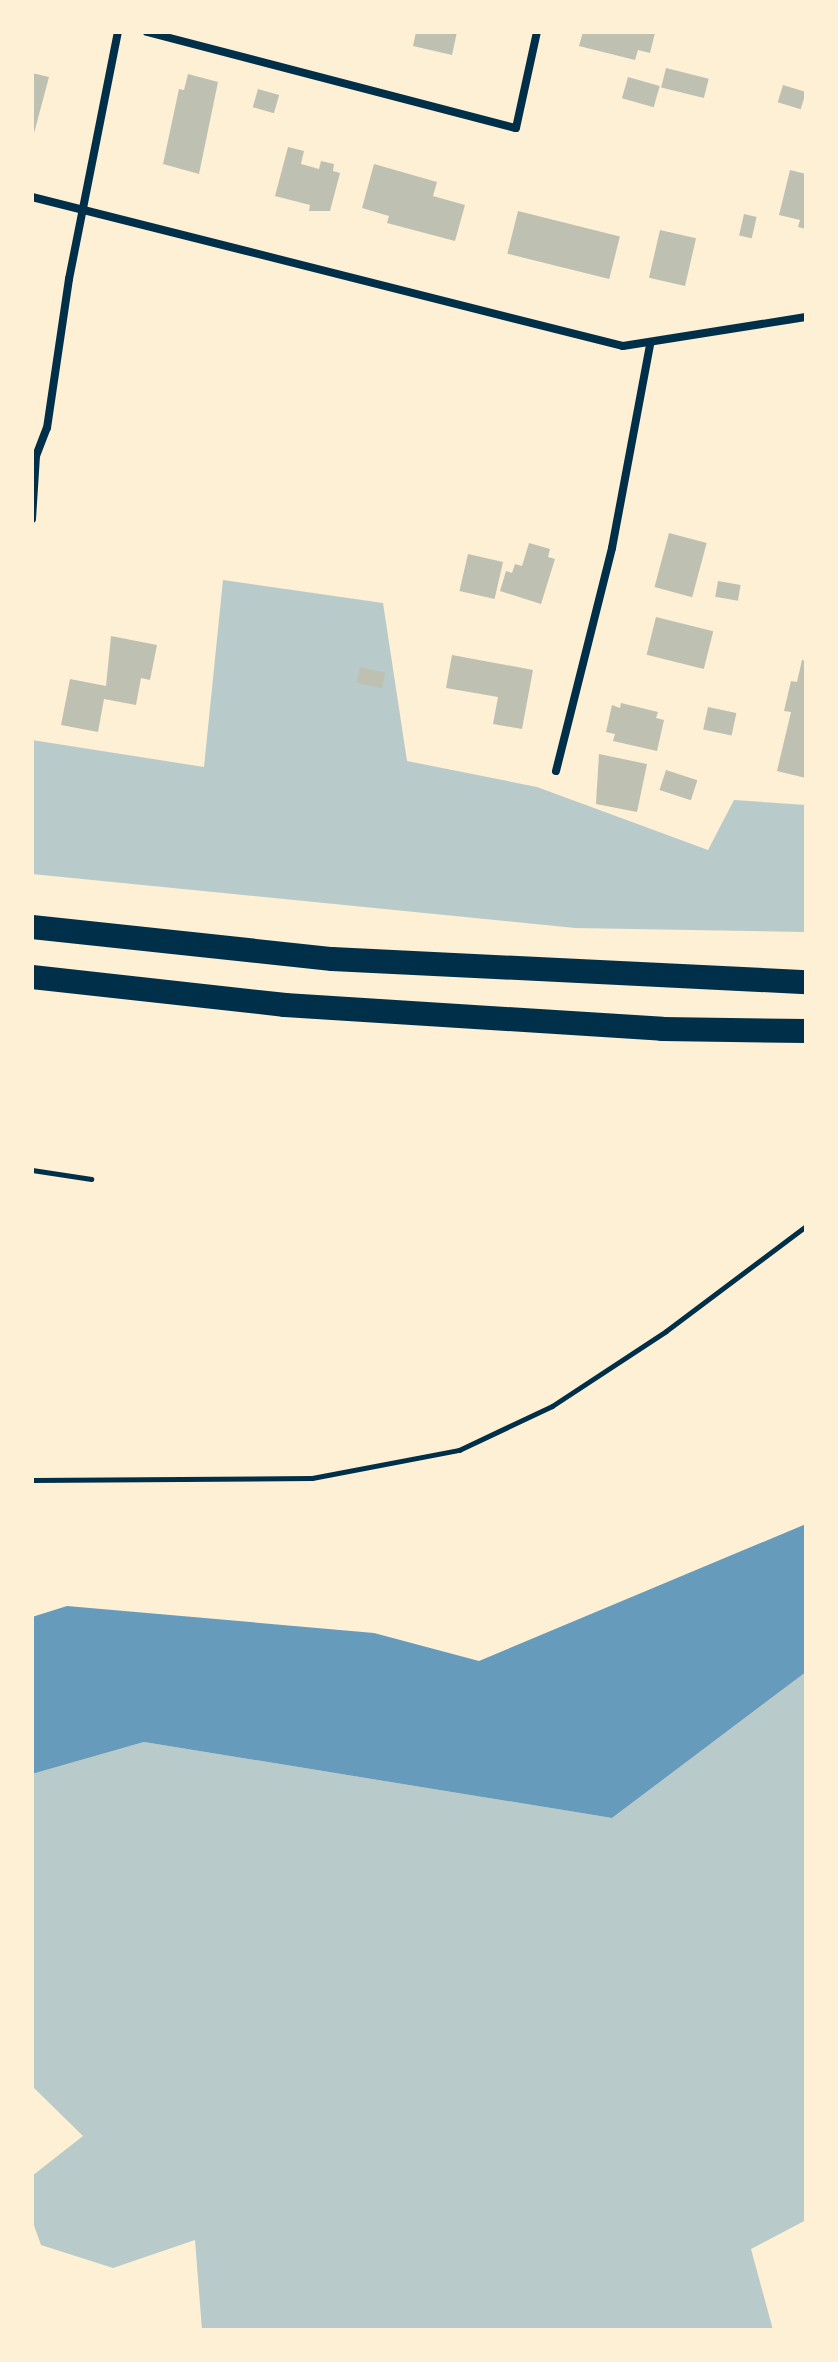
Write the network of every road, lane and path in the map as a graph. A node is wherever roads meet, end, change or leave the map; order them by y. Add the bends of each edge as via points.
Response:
1 (118, 32) edge
2 (147, 32) edge
3 (537, 32) edge
4 (32, 197) edge
5 (83, 209) junction
6 (806, 317) edge
7 (650, 345) junction
8 (34, 457) edge
9 (32, 519) edge
10 (556, 771) dead end
11 (32, 927) edge
12 (32, 977) edge
13 (806, 982) edge
14 (806, 1031) edge
15 (32, 1170) edge
16 (91, 1179) dead end
17 (806, 1226) edge
18 (32, 1480) edge

1 - 5 street
2 - 3 street via 516,128
4 - 5 street
5 - 7 street via 592,341
5 - 8 street via 47,428
6 - 7 street
7 - 10 street via 612,548
8 - 9 street
11 - 13 highway via 348,960
12 - 14 highway via 285,1005 662,1029
15 - 16 path
17 - 18 path via 666,1331 552,1406 459,1450 312,1478

